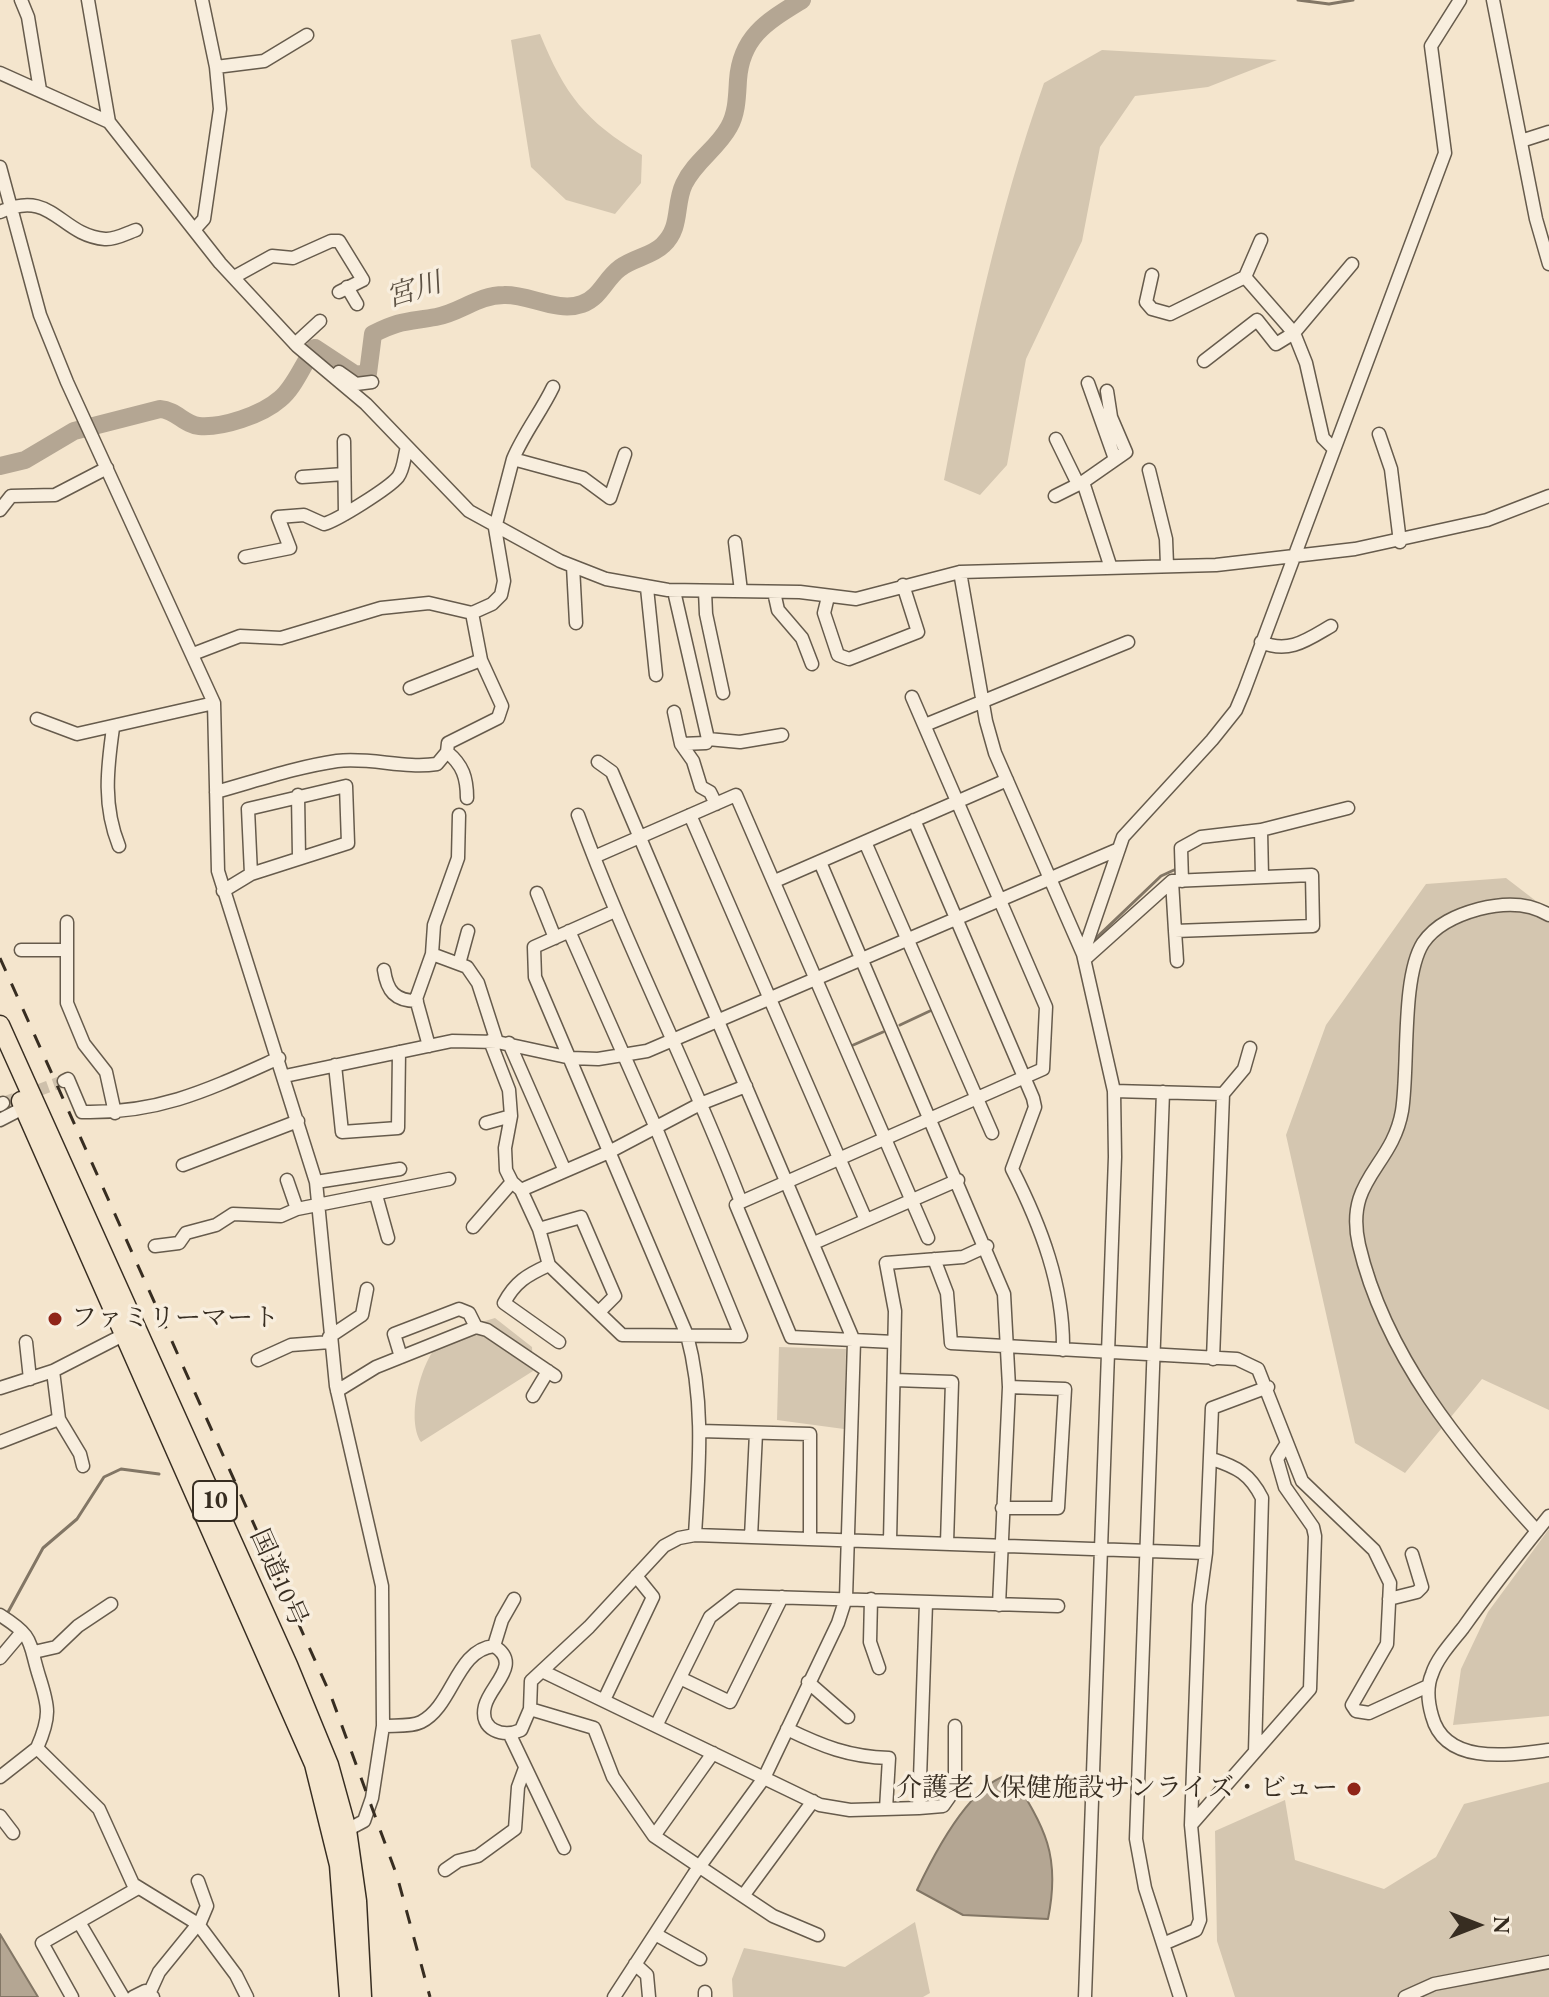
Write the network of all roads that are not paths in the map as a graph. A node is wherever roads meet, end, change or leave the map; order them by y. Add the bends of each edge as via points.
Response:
1 (21, 0) edge
2 (88, 0) edge
3 (202, 0) edge
4 (1460, 0) edge
5 (1493, 0) edge
6 (307, 35) dead end
7 (216, 67) junction
8 (0, 73) edge
9 (40, 90) junction
10 (109, 122) junction
11 (1549, 132) edge
12 (1521, 141) junction
13 (0, 167) edge
14 (6, 209) edge
15 (136, 230) dead end
16 (194, 230) junction
17 (1261, 240) dead end
18 (1352, 264) dead end
19 (1549, 264) edge
20 (1152, 275) dead end
21 (234, 277) junction
22 (1245, 277) junction
23 (357, 304) dead end
24 (320, 321) dead end
25 (1294, 333) junction
26 (296, 345) junction
27 (1204, 361) dead end
28 (319, 365) junction
29 (372, 382) dead end
30 (1088, 383) dead end
31 (553, 387) dead end
32 (1107, 391) dead end
33 (1379, 434) dead end
34 (1056, 439) dead end
35 (344, 441) dead end
36 (407, 447) junction
37 (1333, 448) junction
38 (625, 454) dead end
39 (513, 459) junction
40 (1115, 459) junction
41 (107, 468) junction
42 (1149, 470) dead end
43 (344, 474) junction
44 (302, 477) dead end
45 (1080, 483) junction
46 (1055, 496) dead end
47 (1549, 496) edge
48 (0, 510) edge
49 (345, 514) junction
50 (495, 528) junction
51 (735, 542) dead end
52 (1400, 542) junction
53 (245, 557) dead end
54 (1293, 558) junction
55 (1110, 565) junction
56 (1167, 565) junction
57 (573, 566) junction
58 (960, 572) junction
59 (903, 585) junction
60 (647, 588) junction
61 (674, 591) junction
62 (705, 591) junction
63 (741, 591) junction
64 (774, 592) junction
65 (828, 597) junction
66 (472, 613) junction
67 (576, 623) dead end
68 (1331, 626) dead end
69 (1128, 642) dead end
70 (1261, 642) junction
71 (193, 654) junction
72 (481, 660) junction
73 (812, 664) dead end
74 (656, 675) dead end
75 (410, 688) dead end
76 (723, 693) dead end
77 (912, 697) dead end
78 (982, 699) junction
79 (214, 703) junction
80 (674, 712) dead end
81 (37, 719) dead end
82 (925, 725) junction
83 (113, 728) junction
84 (782, 735) dead end
85 (708, 739) junction
86 (681, 744) junction
87 (447, 752) junction
88 (598, 762) dead end
89 (1007, 780) junction
90 (216, 792) junction
91 (298, 795) junction
92 (467, 798) dead end
93 (959, 801) junction
94 (716, 804) junction
95 (1348, 808) dead end
96 (459, 815) dead end
97 (578, 815) dead end
98 (690, 815) junction
99 (914, 820) junction
100 (1261, 830) junction
101 (639, 837) junction
102 (865, 842) junction
103 (119, 846) dead end
104 (1119, 849) junction
105 (299, 857) junction
106 (594, 857) junction
107 (820, 862) junction
108 (251, 874) junction
109 (1262, 877) junction
110 (1048, 878) junction
111 (775, 881) junction
112 (1177, 881) junction
113 (223, 891) junction
114 (537, 893) dead end
115 (1001, 898) junction
116 (615, 911) junction
117 (1549, 915) edge
118 (957, 917) junction
119 (67, 922) dead end
120 (468, 931) dead end
121 (569, 931) junction
122 (1175, 931) junction
123 (555, 938) junction
124 (908, 938) junction
125 (21, 950) dead end
126 (66, 950) junction
127 (432, 954) junction
128 (1084, 957) junction
129 (862, 958) junction
130 (1177, 961) dead end
131 (459, 964) junction
132 (384, 970) dead end
133 (817, 978) junction
134 (772, 998) junction
135 (417, 1001) junction
136 (718, 1020) junction
137 (0, 1025) edge
138 (672, 1041) junction
139 (499, 1042) junction
140 (429, 1046) junction
141 (1250, 1048) dead end
142 (399, 1052) junction
143 (0, 1055) edge
144 (625, 1056) junction
145 (279, 1058) junction
146 (571, 1058) junction
147 (335, 1065) junction
148 (285, 1076) junction
149 (1025, 1079) junction
150 (64, 1081) dead end
151 (746, 1086) junction
152 (1114, 1091) junction
153 (1163, 1092) junction
154 (1223, 1094) junction
155 (978, 1099) junction
156 (700, 1104) junction
157 (29, 1105) junction
158 (115, 1113) junction
159 (511, 1116) junction
160 (931, 1119) junction
161 (0, 1120) edge
162 (298, 1121) junction
163 (486, 1123) dead end
164 (656, 1128) junction
165 (992, 1133) dead end
166 (886, 1139) junction
167 (609, 1152) junction
168 (840, 1159) junction
169 (183, 1165) dead end
170 (400, 1169) dead end
171 (565, 1171) junction
172 (449, 1179) dead end
173 (287, 1180) dead end
174 (958, 1180) junction
175 (788, 1181) junction
176 (316, 1182) junction
177 (516, 1186) junction
178 (376, 1195) junction
179 (912, 1200) junction
180 (741, 1202) junction
181 (320, 1204) junction
182 (297, 1209) junction
183 (866, 1220) junction
184 (473, 1227) dead end
185 (539, 1229) junction
186 (388, 1238) dead end
187 (928, 1238) dead end
188 (814, 1243) junction
189 (155, 1246) dead end
190 (987, 1246) junction
191 (934, 1259) junction
192 (549, 1265) junction
193 (367, 1289) dead end
194 (599, 1312) junction
195 (476, 1327) junction
196 (131, 1331) junction
197 (687, 1335) junction
198 (330, 1339) junction
199 (854, 1341) junction
200 (26, 1342) dead end
201 (559, 1342) dead end
202 (894, 1342) junction
203 (1010, 1347) junction
204 (1063, 1350) junction
205 (1108, 1351) junction
206 (401, 1357) junction
207 (1153, 1357) junction
208 (1213, 1359) junction
209 (258, 1360) dead end
210 (53, 1371) junction
211 (30, 1379) junction
212 (895, 1380) junction
213 (1009, 1387) junction
214 (1268, 1387) junction
215 (0, 1388) edge
216 (337, 1391) junction
217 (533, 1396) dead end
218 (59, 1419) junction
219 (700, 1431) junction
220 (756, 1433) junction
221 (0, 1442) edge
222 (1287, 1443) junction
223 (1212, 1459) junction
224 (83, 1466) dead end
225 (1002, 1508) junction
226 (1549, 1516) edge
227 (1537, 1531) junction
228 (695, 1535) junction
229 (751, 1537) junction
230 (810, 1539) junction
231 (849, 1540) junction
232 (890, 1541) junction
233 (947, 1543) junction
234 (1001, 1546) junction
235 (1102, 1550) junction
236 (1147, 1552) junction
237 (1206, 1553) junction
238 (1412, 1554) dead end
239 (636, 1576) junction
240 (782, 1597) junction
241 (846, 1598) junction
242 (514, 1599) dead end
243 (871, 1599) junction
244 (1389, 1599) junction
245 (926, 1603) junction
246 (111, 1604) dead end
247 (999, 1605) junction
248 (1058, 1606) dead end
249 (3, 1617) edge
250 (22, 1632) junction
251 (494, 1646) junction
252 (34, 1652) junction
253 (0, 1658) edge
254 (879, 1668) dead end
255 (542, 1671) junction
256 (680, 1678) junction
257 (808, 1682) junction
258 (1428, 1686) junction
259 (604, 1700) junction
260 (530, 1709) junction
261 (848, 1717) dead end
262 (657, 1724) junction
263 (383, 1726) junction
264 (955, 1726) dead end
265 (787, 1729) junction
266 (510, 1735) junction
267 (37, 1748) junction
268 (1549, 1750) edge
269 (1255, 1752) junction
270 (713, 1753) junction
271 (525, 1768) junction
272 (0, 1777) edge
273 (764, 1778) junction
274 (813, 1801) junction
275 (919, 1808) junction
276 (886, 1809) junction
277 (0, 1816) edge
278 (1191, 1825) junction
279 (347, 1830) junction
280 (13, 1833) dead end
281 (654, 1836) junction
282 (564, 1848) dead end
283 (699, 1868) junction
284 (445, 1870) dead end
285 (198, 1881) dead end
286 (138, 1888) junction
287 (743, 1896) junction
288 (79, 1922) junction
289 (199, 1925) junction
290 (33, 1930) dead end
291 (655, 1934) junction
292 (818, 1935) dead end
293 (42, 1943) junction
294 (1163, 1944) junction
295 (700, 1959) dead end
296 (1549, 1962) edge
297 (635, 1964) junction
298 (151, 1995) edge
299 (72, 1997) edge
300 (123, 1997) edge
301 (133, 1997) edge
302 (247, 1997) edge
303 (349, 1997) edge
304 (362, 1997) edge
305 (614, 1997) edge
306 (649, 1997) edge
307 (1085, 1997) edge
308 (1180, 1997) edge
309 (1405, 1997) edge

1 - 9 street
2 - 10 street
3 - 7 street
4 - 37 street via 1431,46 1445,153
5 - 12 street
6 - 7 street via 264,61
7 - 16 street via 220,109 204,219
8 - 9 street
9 - 10 street
10 - 16 street
11 - 12 street
12 - 19 street
13 - 14 street
14 - 15 street via 26,204 48,207 65,223 103,239
14 - 41 street via 40,315
16 - 21 street
17 - 22 street
18 - 25 street
20 - 22 street via 1146,302 1170,314
21 - 23 street via 272,256 293,258 339,241 363,280 343,289
21 - 26 street
22 - 25 street
24 - 26 street
25 - 27 street via 1276,344 1257,320
25 - 37 street via 1323,438
26 - 28 street
28 - 29 street via 332,366 356,384
28 - 36 street
30 - 40 street
31 - 39 street
32 - 40 street via 1126,452
33 - 52 street via 1391,469
34 - 45 street
35 - 43 street
36 - 49 street via 396,480
36 - 50 street via 469,511
37 - 54 street
38 - 39 street via 610,498 583,478
39 - 50 street
40 - 45 street
41 - 48 street via 55,495 11,496
41 - 71 street
42 - 56 street
43 - 44 street
43 - 49 street
45 - 46 street
45 - 55 street
47 - 52 street via 1487,520
49 - 53 street via 324,524 304,515 278,517 290,548
50 - 57 street
50 - 66 street via 504,581 501,595
51 - 63 street
52 - 54 street
54 - 56 street
54 - 70 street
55 - 56 street
55 - 58 street
57 - 60 street
57 - 67 street
58 - 59 street
58 - 78 street
59 - 65 street via 856,599
59 - 65 street via 918,632 849,659 838,655 824,613
60 - 61 street
60 - 74 street
61 - 62 street
61 - 85 street
62 - 63 street
62 - 76 street
63 - 64 street
64 - 65 street
64 - 73 street via 778,610 802,638
66 - 71 street via 429,603 381,608 281,638 240,636
66 - 72 street
68 - 70 street via 1296,646 1275,648
69 - 78 street
70 - 104 street via 1236,710 1123,837
71 - 79 street
72 - 75 street
72 - 87 street via 502,706 498,718 448,743
77 - 82 street
78 - 82 street
78 - 89 street
79 - 83 street
79 - 90 street
80 - 86 street
81 - 83 street via 77,734
82 - 93 street
83 - 103 street via 105,785 110,825
84 - 85 street via 740,742
85 - 86 street
86 - 94 street via 701,787
87 - 90 street via 437,764 339,761
87 - 92 street via 459,761
88 - 101 street via 612,772
89 - 93 street
89 - 110 street
90 - 113 street
91 - 105 street
91 - 105 street via 346,786 348,843
91 - 108 street via 248,809
93 - 99 street
93 - 115 street
94 - 98 street
94 - 111 street via 736,795
95 - 100 street
96 - 127 street via 458,858 434,925
97 - 106 street
98 - 101 street
98 - 134 street
99 - 102 street
99 - 118 street
100 - 109 street
100 - 112 street via 1201,837 1181,848
101 - 106 street
101 - 136 street
102 - 107 street
102 - 124 street
104 - 110 street
104 - 128 street
105 - 108 street
106 - 116 street
107 - 111 street
107 - 129 street
108 - 113 street
109 - 112 street
109 - 122 street via 1312,875 1313,926
110 - 115 street
110 - 128 street
111 - 133 street
112 - 122 street
112 - 128 street
113 - 145 street
114 - 123 street
115 - 118 street
115 - 149 street via 1046,1007 1043,1069
116 - 121 street
116 - 138 street
117 - 227 street via 1525,905 1495,905 1447,921 1423,943 1412,981 1402,1112 1394,1141 1359,1192 1356,1223 1383,1312 1422,1388
118 - 124 street
118 - 149 street
119 - 126 street
120 - 131 street
121 - 123 street
121 - 144 street
122 - 130 street
123 - 146 street via 534,947 535,977
124 - 129 street
124 - 155 street
125 - 126 street
126 - 158 street via 67,1003 84,1044 106,1072
127 - 131 street
127 - 135 street
128 - 152 street
129 - 133 street
129 - 160 street
131 - 139 street via 478,983
132 - 135 street via 394,995
133 - 134 street
133 - 166 street
134 - 136 street
134 - 168 street
135 - 140 street
136 - 138 street
136 - 151 street
137 - 157 highway, 国道10号 / 10
138 - 144 street
138 - 156 street
139 - 140 street
139 - 146 street
139 - 159 street
139 - 171 street
140 - 142 street
141 - 154 street via 1244,1069
142 - 147 street
142 - 147 street via 398,1128 342,1132
143 - 157 highway, 国道10号 / 10
144 - 146 street
144 - 164 street
145 - 148 street
145 - 158 street via 184,1101
146 - 167 street
147 - 148 street
148 - 162 street
149 - 155 street
149 - 204 street via 1035,1107 1012,1169 1056,1276
150 - 158 street via 68,1079 82,1112
151 - 156 street
151 - 175 street
152 - 153 street
152 - 205 street
153 - 154 street
153 - 207 street
154 - 208 street
155 - 160 street
155 - 165 street
156 - 164 street
156 - 180 street
157 - 161 street
157 - 196 highway, 国道10号 / 10
159 - 163 street
159 - 177 street via 506,1170
160 - 166 street
160 - 174 street
162 - 169 street
162 - 176 street
164 - 167 street
164 - 197 street via 741,1336
166 - 168 street
166 - 179 street
167 - 171 street
167 - 197 street
168 - 175 street
168 - 183 street
170 - 176 street
171 - 177 street
172 - 178 street
173 - 182 street
174 - 179 street
174 - 190 street
175 - 180 street
175 - 188 street
176 - 181 street
177 - 184 street
177 - 185 street
178 - 181 street
178 - 186 street
179 - 183 street
179 - 187 street
180 - 199 street via 736,1205 791,1337
181 - 182 street
181 - 198 street
182 - 189 street via 281,1216 233,1214 186,1233 179,1243
183 - 188 street
185 - 192 street
185 - 194 street via 581,1217 615,1296
188 - 199 street
190 - 191 street via 963,1257
190 - 203 street via 1004,1294
191 - 202 street via 886,1263 894,1300
191 - 203 street via 947,1293 951,1343
192 - 194 street
192 - 201 street via 524,1277 504,1303
193 - 198 street via 362,1315
194 - 197 street via 622,1335
195 - 206 street
195 - 206 street via 469,1313 459,1309 394,1334
195 - 217 street via 551,1373
196 - 210 street
196 - 279 highway, 国道10号 / 10 via 310,1716
196 - 303 highway, 国道10号 / 10 via 314,1764 339,1865
197 - 219 street via 698,1374
198 - 209 street via 291,1345
198 - 216 street
199 - 202 street
199 - 231 street
200 - 211 street
202 - 212 street
203 - 204 street
203 - 213 street
204 - 205 street
205 - 207 street
205 - 235 street
206 - 216 street
207 - 208 street
207 - 236 street
208 - 214 street via 1237,1359 1258,1369
210 - 211 street
210 - 218 street
211 - 215 street
212 - 232 street
212 - 233 street via 952,1382
213 - 225 street
213 - 225 street via 1065,1389 1058,1508
214 - 222 street
214 - 223 street via 1212,1408
216 - 263 street via 382,1586
218 - 221 street
218 - 224 street
219 - 220 street
219 - 228 street
220 - 229 street
220 - 230 street via 810,1434
222 - 244 street via 1302,1481 1374,1550 1390,1583
222 - 269 street via 1277,1459 1285,1487 1315,1536 1310,1689
223 - 237 street
223 - 269 street via 1240,1468 1262,1498
225 - 234 street
226 - 227 street
227 - 258 street via 1441,1659
228 - 229 street
228 - 239 street via 664,1546
229 - 230 street
230 - 231 street
231 - 232 street
231 - 241 street
232 - 233 street
233 - 234 street
234 - 235 street
234 - 247 street
235 - 236 street
235 - 307 street
236 - 237 street
236 - 294 street via 1136,1839
237 - 278 street via 1199,1605
238 - 244 street via 1422,1587
239 - 255 street
239 - 259 street via 653,1597
240 - 241 street
240 - 256 street via 737,1596 710,1617
240 - 256 street via 730,1702
241 - 243 street
241 - 257 street
242 - 251 street
243 - 245 street
243 - 254 street via 870,1642
244 - 258 street via 1387,1644 1352,1705 1369,1713
245 - 247 street
245 - 275 street
246 - 252 street via 56,1647
247 - 248 street
249 - 250 street
250 - 252 street
250 - 253 street
251 - 263 street via 474,1653 429,1717 418,1724
251 - 266 street via 506,1662 485,1702 484,1716 490,1727
252 - 267 street via 48,1695 45,1731
255 - 259 street
255 - 260 street via 531,1681
256 - 262 street
257 - 261 street
257 - 265 street
258 - 268 street via 1434,1725 1457,1747 1499,1756
259 - 262 street
260 - 266 street via 521,1730
260 - 281 street via 594,1728 613,1777
262 - 270 street
263 - 279 street via 372,1798 364,1821
264 - 275 street via 955,1789 943,1806
265 - 273 street
265 - 276 street via 841,1753 889,1758
266 - 271 street
267 - 272 street
267 - 286 street via 99,1809 125,1873
269 - 278 street
270 - 273 street
270 - 281 street
271 - 282 street
271 - 284 street via 515,1829 478,1856
273 - 274 street
273 - 283 street
274 - 276 street via 850,1810
274 - 287 street
275 - 276 street
277 - 280 street
278 - 294 street via 1199,1927
279 - 304 highway, 国道10号 / 10
281 - 283 street
283 - 287 street
283 - 291 street
285 - 289 street via 207,1906
286 - 288 street
286 - 289 street
287 - 292 street
288 - 293 street
288 - 300 street
289 - 298 street via 159,1972
289 - 302 street
290 - 293 street
291 - 295 street
291 - 297 street
293 - 299 street
294 - 308 street
296 - 309 street via 1434,1984
297 - 305 street
297 - 306 street via 647,1975
298 - 301 street via 145,1991

